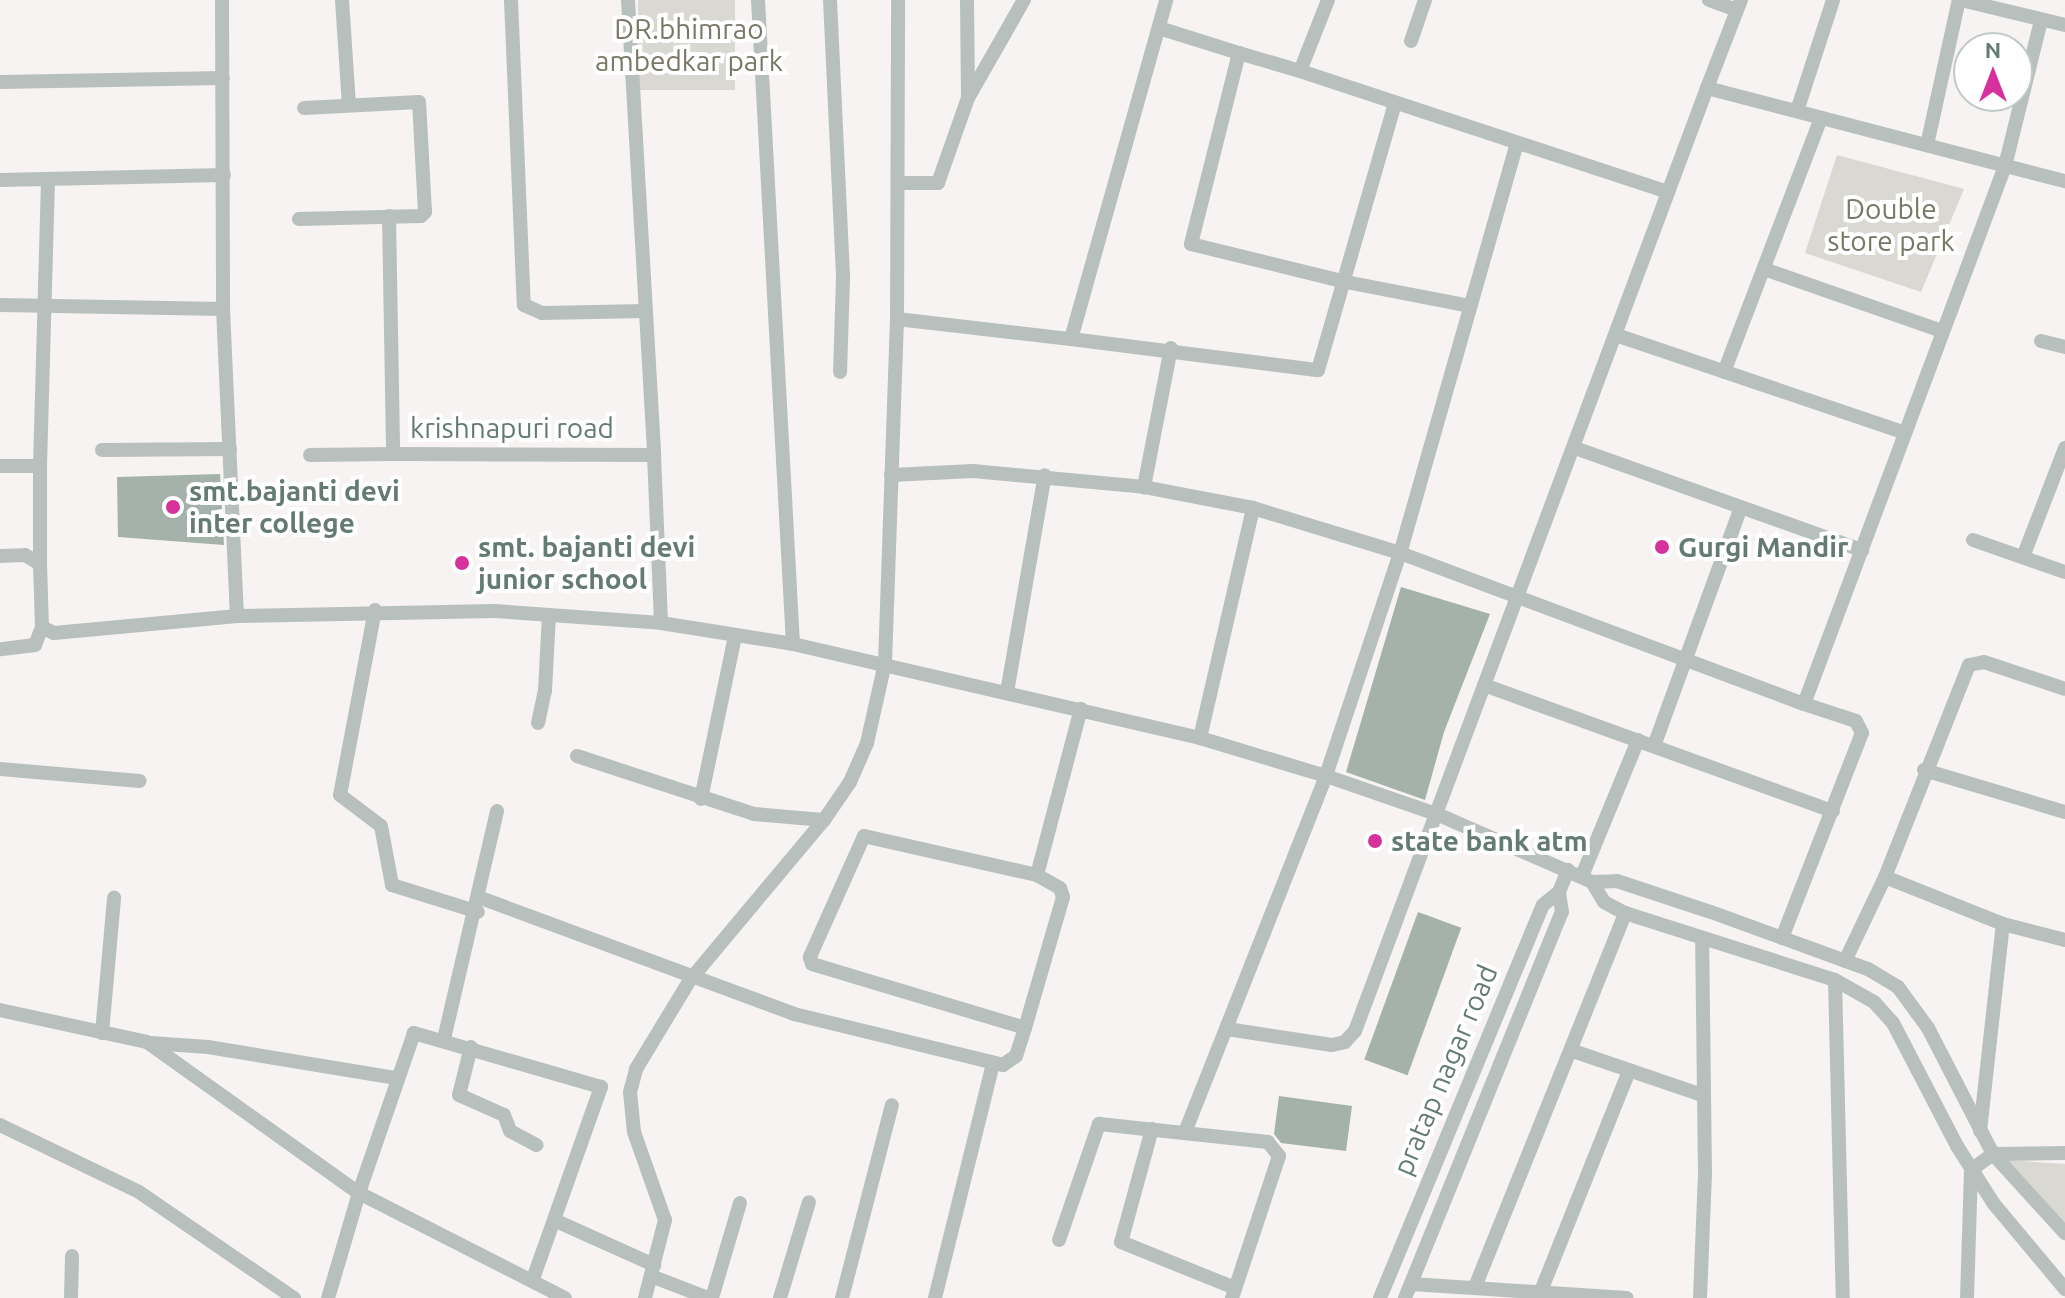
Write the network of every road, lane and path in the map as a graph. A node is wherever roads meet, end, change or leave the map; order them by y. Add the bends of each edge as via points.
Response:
1 (222, 0) edge
2 (342, 0) edge
3 (511, 0) edge
4 (628, 0) edge
5 (758, 0) edge
6 (830, 0) edge
7 (898, 0) edge
8 (967, 0) edge
9 (1024, 0) edge
10 (1166, 0) edge
11 (1328, 0) edge
12 (1425, 0) edge
13 (1709, 0) edge
14 (1833, 0) edge
15 (1960, 0) edge
16 (1737, 4) edge
17 (2009, 5) edge
18 (2041, 20) junction
19 (2065, 25) edge
20 (1159, 28) junction
21 (1411, 41) dead end
22 (1239, 53) junction
23 (1300, 71) junction
24 (223, 78) junction
25 (0, 82) edge
26 (1707, 88) junction
27 (968, 98) junction
28 (1395, 103) junction
29 (349, 105) junction
30 (304, 108) dead end
31 (1797, 111) junction
32 (1821, 118) junction
33 (1517, 143) junction
34 (1927, 145) junction
35 (2005, 166) junction
36 (224, 175) junction
37 (0, 180) edge
38 (48, 180) junction
39 (2065, 181) edge
40 (898, 183) junction
41 (1668, 192) junction
42 (389, 216) junction
43 (299, 219) dead end
44 (1764, 269) junction
45 (1346, 282) junction
46 (0, 305) edge
47 (44, 305) junction
48 (1471, 306) junction
49 (223, 309) junction
50 (646, 311) junction
51 (897, 319) junction
52 (1942, 331) junction
53 (1616, 335) junction
54 (1071, 339) junction
55 (2041, 341) dead end
56 (2065, 347) edge
57 (1171, 348) junction
58 (840, 372) dead end
59 (1724, 372) junction
60 (1903, 432) junction
61 (1575, 448) junction
62 (2065, 448) edge
63 (230, 449) junction
64 (102, 450) dead end
65 (393, 454) junction
66 (310, 455) dead end
67 (654, 455) junction
68 (0, 466) edge
69 (40, 466) junction
70 (891, 475) junction
71 (1045, 475) junction
72 (1144, 487) junction
73 (1741, 507) junction
74 (1253, 508) junction
75 (1973, 540) dead end
76 (1862, 550) junction
77 (1400, 553) junction
78 (0, 556) edge
79 (2023, 557) junction
80 (40, 564) junction
81 (2065, 572) edge
82 (1519, 596) junction
83 (375, 610) junction
84 (549, 615) junction
85 (237, 616) junction
86 (661, 623) junction
87 (42, 627) junction
88 (735, 636) junction
89 (793, 644) junction
90 (0, 649) edge
91 (1685, 659) junction
92 (885, 663) junction
93 (1484, 685) junction
94 (2065, 689) edge
95 (1007, 692) junction
96 (1804, 704) junction
97 (1081, 709) junction
98 (538, 723) dead end
99 (1200, 738) junction
100 (1638, 740) junction
101 (1654, 746) junction
102 (577, 756) dead end
103 (0, 769) edge
104 (1924, 770) junction
105 (1326, 776) junction
106 (139, 781) dead end
107 (701, 799) junction
108 (497, 811) dead end
109 (1833, 811) junction
110 (2065, 812) edge
111 (1439, 815) junction
112 (824, 820) junction
113 (1037, 875) junction
114 (1581, 876) junction
115 (1885, 877) junction
116 (1559, 892) junction
117 (114, 898) dead end
118 (478, 904) junction
119 (1625, 913) junction
120 (2003, 924) junction
121 (1782, 938) junction
122 (2065, 940) edge
123 (1702, 941) junction
124 (1845, 961) junction
125 (690, 980) junction
126 (1835, 980) junction
127 (0, 1010) edge
128 (1025, 1028) junction
129 (1227, 1029) junction
130 (102, 1033) junction
131 (444, 1039) junction
132 (147, 1042) junction
133 (471, 1047) junction
134 (1573, 1051) junction
135 (993, 1063) junction
136 (1628, 1073) junction
137 (396, 1078) junction
138 (1702, 1095) junction
139 (892, 1105) dead end
140 (0, 1125) edge
141 (1152, 1129) junction
142 (1980, 1131) junction
143 (1185, 1132) junction
144 (536, 1145) dead end
145 (2065, 1153) edge
146 (1993, 1154) junction
147 (1971, 1170) junction
148 (359, 1193) junction
149 (809, 1202) dead end
150 (740, 1203) dead end
151 (554, 1220) junction
152 (2065, 1233) edge
153 (1059, 1240) dead end
154 (72, 1256) dead end
155 (653, 1271) junction
156 (533, 1279) junction
157 (1475, 1287) junction
158 (2065, 1289) edge
159 (1408, 1291) edge
160 (1541, 1291) junction
161 (1234, 1293) edge
162 (561, 1297) edge
163 (71, 1298) edge
164 (294, 1298) edge
165 (328, 1298) edge
166 (645, 1298) edge
167 (710, 1298) edge
168 (780, 1298) edge
169 (842, 1298) edge
170 (935, 1298) edge
171 (1380, 1298) edge
172 (1627, 1298) edge
173 (1700, 1298) edge
174 (1843, 1298) edge
175 (1967, 1298) edge

1 - 24 street
2 - 29 street
3 - 50 street via 524,305 542,313
4 - 50 street
5 - 89 street
6 - 58 street via 843,278
7 - 40 street
8 - 27 street
9 - 27 street
10 - 20 street
11 - 23 street
12 - 21 street
13 - 16 street
14 - 31 street
15 - 17 street
15 - 34 street
16 - 26 street
17 - 18 street
18 - 19 street
18 - 35 street
20 - 22 street
20 - 54 street
22 - 23 street
22 - 45 street via 1191,244
23 - 28 street
24 - 25 street
24 - 36 street
26 - 31 street
26 - 41 street
27 - 40 street via 938,183
28 - 33 street
28 - 45 street
29 - 30 street
29 - 42 street via 420,103 425,212
31 - 32 street
32 - 34 street
32 - 44 street
33 - 41 street
33 - 48 street
34 - 35 street
35 - 39 street
35 - 52 street
36 - 38 street
36 - 49 street
37 - 38 street
38 - 47 street
40 - 51 street
41 - 53 street
42 - 43 street
42 - 65 street, krishnapuri road
44 - 52 street
44 - 59 street
45 - 48 street
45 - 57 street via 1318,370
46 - 47 street
47 - 49 street
47 - 69 street
48 - 77 street
49 - 63 street
50 - 67 street
51 - 54 street
51 - 70 street
52 - 60 street
53 - 59 street
53 - 61 street
54 - 57 street
55 - 56 street
57 - 72 street
59 - 60 street
60 - 76 street
61 - 73 street
61 - 82 street
62 - 79 street
63 - 64 street
63 - 85 street
65 - 66 street
65 - 67 street, krishnapuri road
67 - 86 street, krishnapuri road
68 - 69 street
69 - 80 street
70 - 71 street
70 - 92 street
71 - 72 street
71 - 95 street
72 - 74 street
73 - 76 street
73 - 91 street
74 - 77 street
74 - 99 street
75 - 79 street
76 - 96 street
77 - 82 street
77 - 105 street
78 - 80 street via 25,555
79 - 81 street
80 - 87 street
82 - 91 street
82 - 93 street
83 - 84 street
83 - 85 street
83 - 118 street via 340,795 381,826 392,885
84 - 86 street
84 - 98 street
85 - 87 street via 54,633
86 - 88 street
87 - 90 street via 35,645
88 - 89 street
88 - 107 street
89 - 92 street
91 - 96 street
91 - 101 street
92 - 95 street
92 - 112 street via 867,743
93 - 100 street
93 - 111 street
94 - 104 street via 1975,661
95 - 97 street
96 - 109 street via 1856,721 1861,729
97 - 99 street
97 - 113 street
99 - 105 street
100 - 101 street
100 - 114 street, pratap nagar road
101 - 109 street
102 - 107 street
103 - 106 street
104 - 110 street
104 - 115 street
105 - 111 street
105 - 129 street
107 - 112 street via 767,816
108 - 118 street
109 - 121 street
111 - 114 street
111 - 129 street via 1355,1031 1345,1042 1332,1045
112 - 125 street
113 - 128 street via 1060,888 1063,897
113 - 128 street via 864,836 810,957 812,964
114 - 116 street, pratap nagar road
114 - 119 street via 1604,902
114 - 121 street via 1617,881
115 - 120 street
115 - 124 street
116 - 159 street via 1562,912
116 - 171 street, pratap nagar road via 1543,905
117 - 130 street
118 - 125 street
118 - 131 street
119 - 123 street
119 - 134 street
120 - 122 street
120 - 142 street
121 - 124 street
123 - 126 street
123 - 138 street
124 - 142 street via 1877,974 1907,996
125 - 135 street via 805,1017
125 - 155 street via 644,1048 630,1092 637,1147 665,1214
126 - 147 street via 1887,1015
126 - 174 street
127 - 130 street
128 - 135 street via 1013,1061
129 - 143 street
130 - 132 street
131 - 133 street
131 - 137 street via 412,1034
132 - 137 street
132 - 148 street
133 - 144 street via 459,1095 504,1115 510,1131
133 - 151 street via 601,1087
134 - 136 street
134 - 157 street
135 - 170 street
136 - 138 street
136 - 160 street
137 - 148 street
138 - 173 street
139 - 169 street
140 - 164 street via 139,1192
141 - 143 street
141 - 153 street via 1097,1126
141 - 161 street via 1121,1242
142 - 146 street
143 - 161 street via 1268,1142 1279,1152
145 - 146 street
146 - 147 street
146 - 152 street
147 - 158 street
147 - 175 street
148 - 156 street
148 - 165 street
149 - 168 street
150 - 167 street
151 - 155 street
151 - 156 street
154 - 163 street
155 - 166 street
155 - 167 street
156 - 162 street
157 - 159 street
157 - 160 street
160 - 172 street

